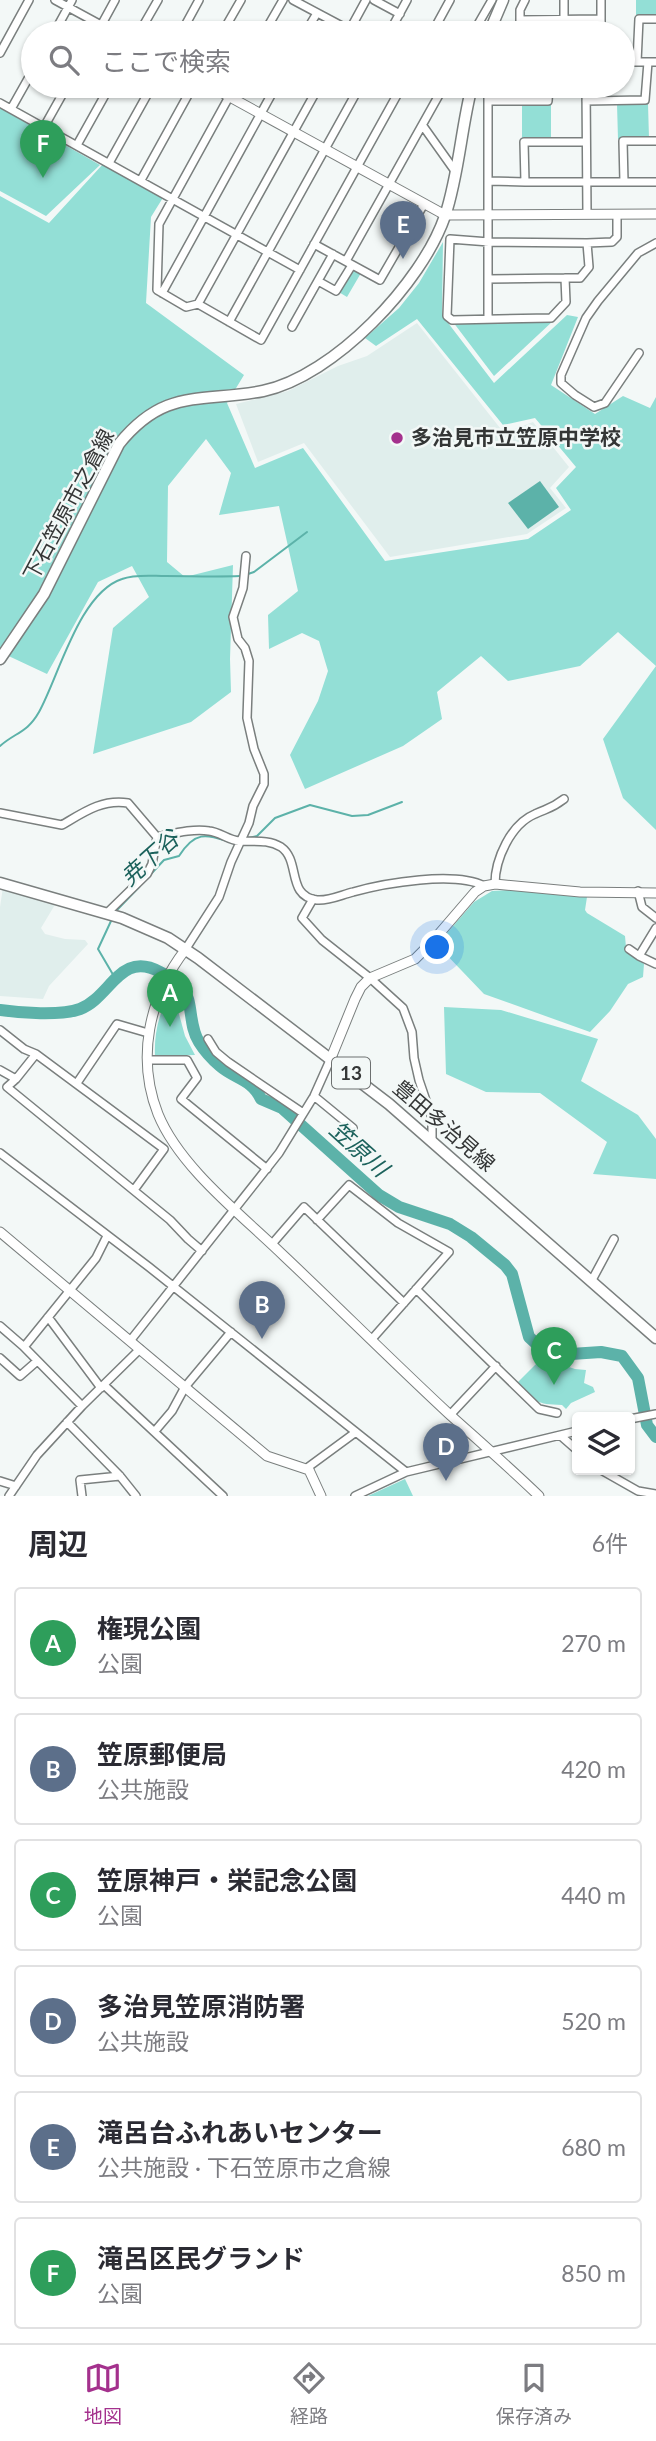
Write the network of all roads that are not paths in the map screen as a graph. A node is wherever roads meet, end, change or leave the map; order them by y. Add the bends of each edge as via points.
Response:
1 (29, 0) edge
2 (55, 0) edge
3 (115, 0) edge
4 (158, 0) edge
5 (199, 0) edge
6 (241, 0) edge
7 (283, 0) edge
8 (293, 0) edge
9 (366, 0) edge
10 (374, 0) edge
11 (407, 0) edge
12 (450, 0) edge
13 (492, 0) edge
14 (503, 0) edge
15 (525, 0) edge
16 (564, 0) edge
17 (601, 0) edge
18 (70, 4) edge
19 (317, 13) junction
20 (400, 14) junction
21 (565, 18) junction
22 (600, 19) joint
23 (656, 19) edge
24 (520, 20) joint
25 (61, 21) edge
26 (90, 21) edge
27 (103, 21) edge
28 (146, 21) edge
29 (188, 21) edge
30 (229, 21) edge
31 (271, 21) edge
32 (312, 21) edge
33 (331, 21) edge
34 (356, 21) edge
35 (396, 21) edge
36 (439, 21) edge
37 (480, 21) edge
38 (494, 21) edge
39 (0, 53) edge
40 (637, 62) joint
41 (652, 62) edge
42 (21, 91) edge
43 (60, 98) edge
44 (103, 98) edge
45 (145, 98) edge
46 (186, 98) edge
47 (228, 98) edge
48 (231, 98) edge
49 (269, 98) edge
50 (312, 98) edge
51 (353, 98) edge
52 (395, 98) edge
53 (438, 98) edge
54 (470, 98) edge
55 (548, 98) edge
56 (488, 101) joint
57 (586, 101) joint
58 (0, 103) edge
59 (11, 109) junction
60 (260, 114) junction
61 (423, 125) junction
62 (44, 127) junction
63 (293, 132) junction
64 (656, 141) edge
65 (586, 142) junction
66 (77, 145) junction
67 (325, 150) junction
68 (109, 163) junction
69 (357, 168) junction
70 (455, 171) junction
71 (141, 180) junction
72 (488, 181) junction
73 (525, 182) junction
74 (587, 182) junction
75 (624, 182) junction
76 (656, 182) edge
77 (389, 186) junction
78 (173, 198) junction
79 (424, 204) junction
80 (488, 214) junction
81 (587, 214) junction
82 (656, 214) edge
83 (445, 215) junction
84 (617, 215) junction
85 (205, 216) junction
86 (236, 234) junction
87 (489, 242) junction
88 (587, 243) junction
89 (656, 243) edge
90 (314, 244) junction
91 (268, 251) junction
92 (333, 254) junction
93 (349, 263) junction
94 (300, 270) junction
95 (565, 278) junction
96 (488, 279) junction
97 (318, 281) junction
98 (162, 293) junction
99 (198, 304) junction
100 (488, 319) junction
101 (229, 322) junction
102 (292, 327) dead end
103 (639, 353) dead end
104 (246, 556) dead end
105 (0, 659) edge
106 (564, 799) dead end
107 (0, 813) edge
108 (156, 837) junction
109 (241, 841) junction
110 (0, 883) edge
111 (495, 884) junction
112 (484, 886) junction
113 (638, 891) junction
114 (656, 893) edge
115 (313, 900) junction
116 (107, 913) junction
117 (656, 918) edge
118 (656, 928) edge
119 (629, 949) dead end
120 (186, 950) junction
121 (639, 956) junction
122 (656, 964) edge
123 (370, 978) junction
124 (0, 1030) edge
125 (148, 1033) junction
126 (208, 1039) dead end
127 (36, 1054) junction
128 (331, 1058) junction
129 (147, 1060) junction
130 (0, 1070) edge
131 (16, 1079) junction
132 (78, 1083) junction
133 (314, 1096) junction
134 (303, 1113) junction
135 (353, 1128) dead end
136 (432, 1142) junction
137 (0, 1153) edge
138 (267, 1169) junction
139 (134, 1190) junction
140 (235, 1210) junction
141 (317, 1220) junction
142 (0, 1232) edge
143 (107, 1236) junction
144 (614, 1239) dead end
145 (272, 1244) junction
146 (202, 1251) junction
147 (592, 1280) junction
148 (174, 1288) junction
149 (69, 1290) junction
150 (416, 1290) junction
151 (404, 1303) junction
152 (48, 1317) junction
153 (0, 1326) edge
154 (231, 1332) junction
155 (656, 1338) edge
156 (372, 1339) junction
157 (130, 1341) junction
158 (24, 1347) junction
159 (140, 1349) junction
160 (0, 1358) edge
161 (36, 1362) junction
162 (496, 1366) junction
163 (102, 1386) junction
164 (185, 1387) junction
165 (82, 1406) junction
166 (557, 1413) dead end
167 (656, 1414) edge
168 (450, 1415) junction
169 (635, 1419) edge
170 (67, 1422) junction
171 (155, 1431) junction
172 (356, 1432) junction
173 (572, 1433) edge
174 (561, 1436) junction
175 (572, 1446) edge
176 (492, 1451) junction
177 (307, 1468) junction
178 (405, 1472) junction
179 (120, 1475) junction
180 (610, 1475) edge
181 (0, 1481) edge
182 (16, 1486) junction
183 (656, 1494) edge
184 (9, 1496) edge
185 (82, 1496) edge
186 (136, 1496) edge
187 (223, 1496) edge
188 (321, 1496) edge
189 (355, 1496) edge
190 (539, 1496) edge

1 - 39 street
2 - 18 street
3 - 27 street
4 - 28 street
5 - 29 street
6 - 30 street
7 - 31 street
8 - 19 street
9 - 34 street
10 - 20 street
11 - 20 street
12 - 36 street
13 - 37 street
14 - 38 main road
15 - 24 street
16 - 21 street
17 - 22 street
18 - 25 street
18 - 26 street
19 - 32 street
19 - 33 street
20 - 35 street
21 - 22 street
21 - 24 street
23 - 40 street via 639,19
40 - 41 street
41 - 57 street via 645,100
42 - 59 street
43 - 62 street
44 - 66 street
45 - 68 street
46 - 71 street
47 - 78 street
48 - 60 street
49 - 60 street
50 - 63 street
51 - 67 street
52 - 69 street
53 - 61 street
54 - 70 main road, 下石笠原市之倉線
55 - 56 street
56 - 72 street
57 - 65 street
58 - 59 street
59 - 62 street
60 - 63 street
60 - 85 street
61 - 70 street
61 - 77 street
62 - 66 street
63 - 67 street
63 - 86 street
64 - 75 street via 622,141
65 - 73 street via 524,142
65 - 74 street
66 - 68 street
67 - 69 street
67 - 91 street
68 - 71 street
69 - 77 street
69 - 90 street
70 - 83 main road, 下石笠原市之倉線
71 - 78 street
72 - 73 street
72 - 80 street
73 - 74 street
74 - 75 street
74 - 81 street
75 - 76 street
77 - 79 street
77 - 93 street
78 - 85 street
78 - 98 street via 159,224 157,290
79 - 83 street
79 - 93 street via 380,280
80 - 81 street
80 - 83 street
80 - 87 street
81 - 84 street
82 - 84 street
83 - 105 main road, 下石笠原市之倉線 via 430,249 402,290 318,369 264,390 176,401 134,426 120,444 44,594
84 - 88 street via 617,237 612,242
85 - 86 street
85 - 98 street
86 - 91 street
86 - 99 street
87 - 88 street
87 - 96 street
87 - 100 street via 450,239 447,316 452,320
88 - 95 street via 589,267 580,278
89 - 103 street via 638,253 586,318 561,383 594,407 605,403
90 - 92 street
90 - 94 street
91 - 94 street
91 - 101 street
92 - 93 street
92 - 97 street
93 - 97 street via 335,291
94 - 101 street via 261,340
95 - 96 street
95 - 100 street via 566,302 551,318
96 - 100 street
97 - 102 street
98 - 99 street via 186,307
99 - 101 street
104 - 109 street via 243,588 233,617 248,661 247,718 264,784
106 - 111 street via 532,815 513,832 495,870
107 - 108 street via 62,825 96,805 128,803
108 - 109 street via 211,831
108 - 116 street via 147,874
109 - 115 street via 266,841 281,848 291,859 299,892
109 - 120 street via 219,897
110 - 116 main road, 豊田多治見線 / 13
111 - 112 street
111 - 113 street via 580,892
112 - 115 street via 437,879
112 - 123 street via 415,959
113 - 114 street
113 - 117 street via 642,907
115 - 123 street via 302,918
116 - 120 main road, 豊田多治見線 / 13
118 - 121 street
119 - 121 street
120 - 125 street via 161,988
120 - 128 main road, 豊田多治見線 / 13
121 - 122 street
123 - 128 street via 355,999
123 - 136 street via 403,1008 409,1020 419,1080 432,1118
124 - 127 street
125 - 129 street
125 - 132 street via 117,1024
126 - 134 street via 228,1062
127 - 131 street
127 - 132 street
128 - 133 street
128 - 136 main road, 豊田多治見線 / 13
129 - 138 street via 187,1060 197,1079 181,1099
129 - 140 street via 149,1085 170,1138
130 - 131 street
131 - 139 street via 7,1087
132 - 139 street via 164,1149
133 - 134 street
133 - 135 street
134 - 138 street
136 - 147 main road, 豊田多治見線 / 13
137 - 143 street
138 - 140 street
139 - 146 street
140 - 145 street
140 - 146 street
141 - 145 street via 304,1207
141 - 150 street via 349,1185 398,1223 449,1252
141 - 151 street
142 - 149 street
143 - 148 street
143 - 149 street via 96,1258
144 - 147 street
145 - 156 street
146 - 148 street
147 - 155 main road, 豊田多治見線 / 13
148 - 154 street
148 - 157 street
149 - 152 street
149 - 157 street
150 - 151 street
150 - 162 street
151 - 156 street
152 - 158 street
152 - 163 street
153 - 158 street
154 - 164 street
154 - 172 street
156 - 168 street
157 - 159 street
158 - 161 street
159 - 163 street
159 - 164 street
160 - 161 street via 20,1377
161 - 165 street
162 - 166 street via 539,1409
162 - 168 street
163 - 165 street
163 - 171 street
164 - 171 street
164 - 177 street via 267,1456
165 - 170 street
167 - 169 street
168 - 176 street
170 - 179 street
170 - 182 street
171 - 187 street
172 - 177 street
172 - 178 street
173 - 174 street
174 - 175 street
174 - 176 street
176 - 178 street
176 - 190 street
177 - 188 street
178 - 189 street
179 - 185 street via 80,1480
179 - 186 street
180 - 183 street via 638,1491
181 - 182 street
182 - 184 street

